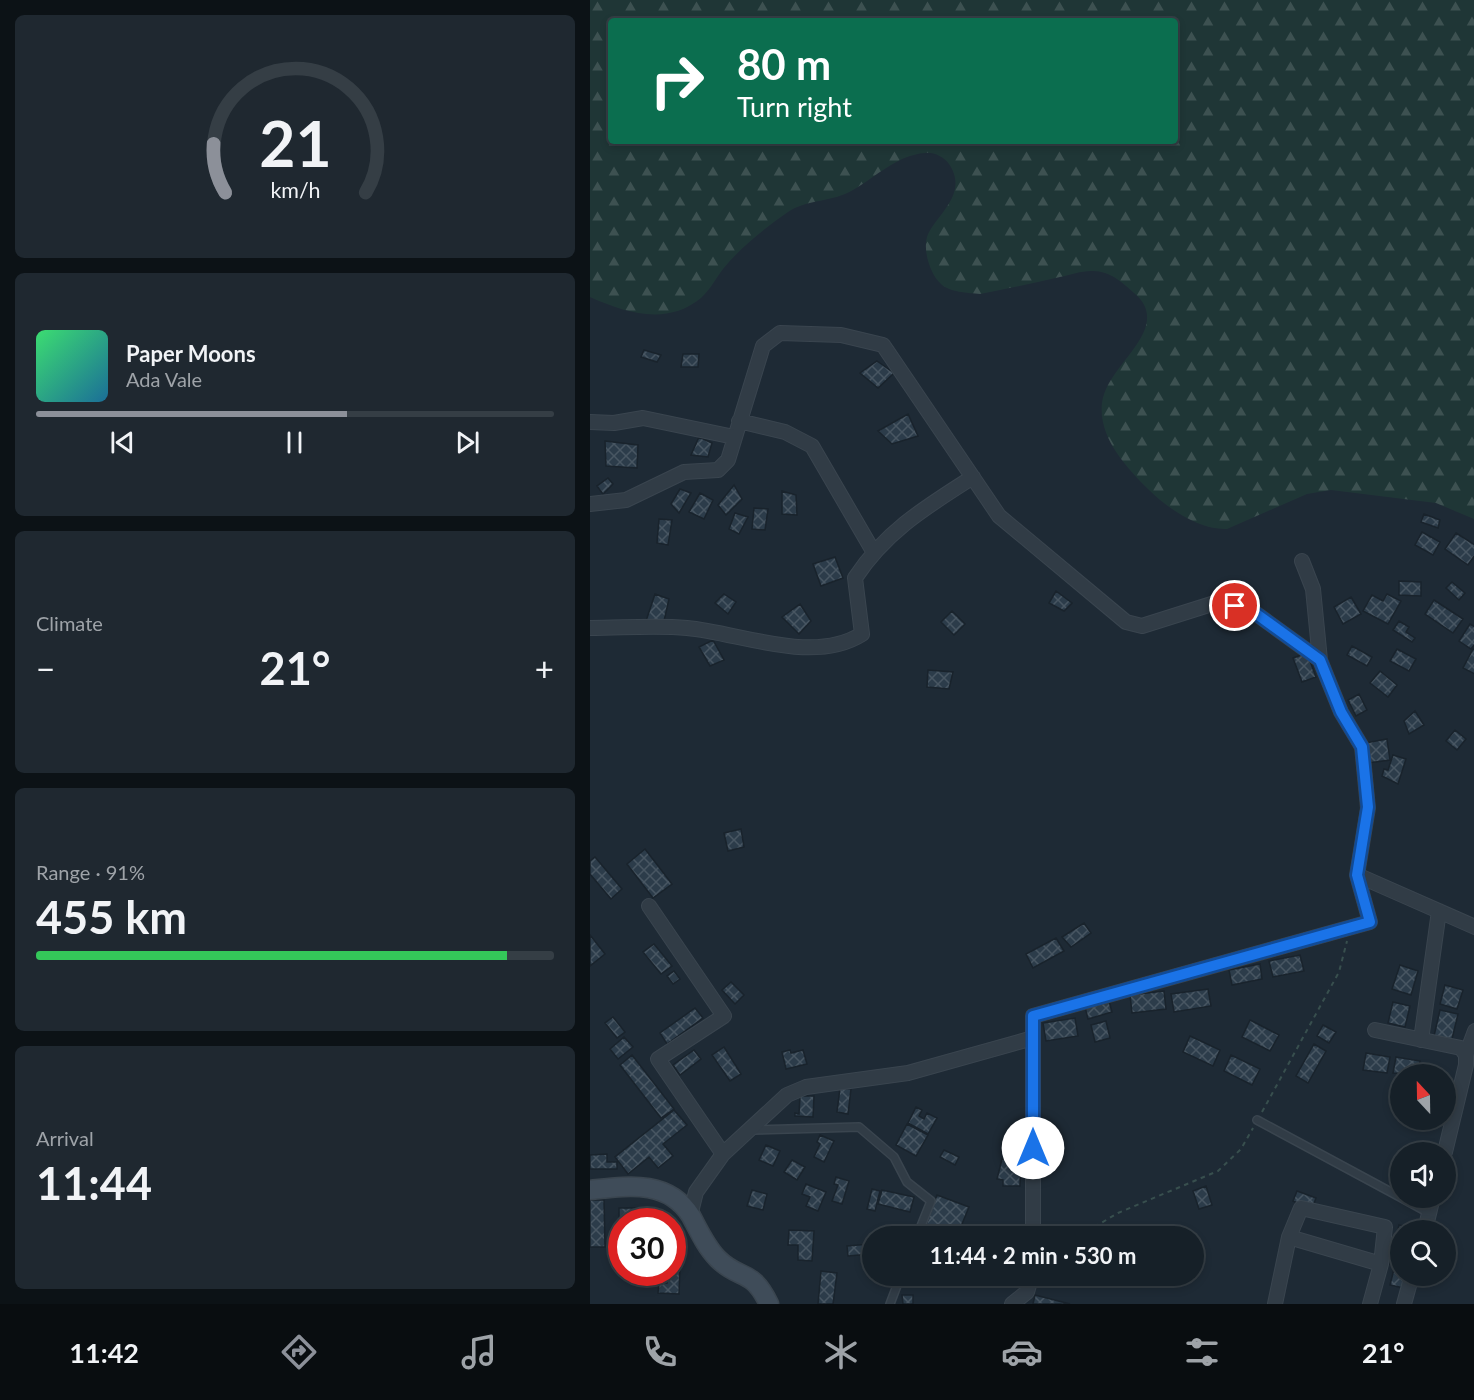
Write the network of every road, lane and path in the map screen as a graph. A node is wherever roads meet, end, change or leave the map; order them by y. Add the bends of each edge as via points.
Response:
1 (739, 421) junction
2 (590, 422) edge
3 (734, 437) junction
4 (973, 477) junction
5 (590, 504) edge
6 (873, 551) junction
7 (1302, 561) dead end
8 (590, 628) edge
9 (1320, 660) junction
10 (1357, 875) junction
11 (649, 906) dead end
12 (1439, 911) junction
13 (1475, 927) edge
14 (1345, 929) junction
15 (1375, 1030) dead end
16 (1475, 1031) edge
17 (1033, 1038) junction
18 (1421, 1040) junction
19 (1466, 1055) junction
20 (1257, 1120) junction
21 (749, 1130) junction
22 (1447, 1142) edge
23 (723, 1154) junction
24 (590, 1190) edge
25 (1390, 1192) edge
26 (1421, 1208) edge
27 (1431, 1208) edge
28 (1430, 1213) junction
29 (690, 1215) junction
30 (1428, 1220) edge
31 (921, 1226) edge
32 (1033, 1226) edge
33 (1096, 1226) edge
34 (1289, 1238) junction
35 (1381, 1264) junction
36 (897, 1286) edge
37 (1029, 1286) edge
38 (1409, 1286) edge
39 (769, 1304) edge
40 (890, 1304) edge
41 (1012, 1304) edge
42 (1275, 1304) edge
43 (1370, 1304) edge
44 (1404, 1304) edge

1 - 3 street
1 - 4 street via 763,346 780,333 841,335 883,345
1 - 6 street via 785,432 812,446
2 - 3 street via 643,418
3 - 5 street via 728,460 718,470 684,472 626,500
4 - 6 street via 914,515
4 - 9 street via 999,516 1126,622 1142,626 1218,602 1251,610
6 - 8 street via 855,578 862,634 849,643 799,649 686,628
7 - 9 street via 1313,589
9 - 10 street via 1341,712 1362,747 1368,807
10 - 12 street
10 - 14 street via 1370,922
11 - 23 street via 724,1016 658,1059
12 - 13 street
12 - 18 street
14 - 17 street via 1033,1016
14 - 20 path via 1347,944 1339,972
15 - 18 street
16 - 19 street
17 - 21 street via 908,1073 806,1087 787,1095
17 - 32 street
18 - 19 street via 1462,1048
19 - 22 street
20 - 25 lane
20 - 33 path via 1241,1149 1218,1171
21 - 23 street
21 - 31 lane via 859,1127 894,1157 907,1182 931,1202
23 - 29 street via 696,1192
24 - 29 street via 628,1186 662,1190 680,1202
26 - 28 lane
27 - 28 street
28 - 30 street
29 - 39 street via 719,1260 753,1279
34 - 35 street
34 - 35 street via 1301,1208 1385,1227
34 - 42 street
35 - 43 street
36 - 40 lane
37 - 41 street
38 - 44 street

